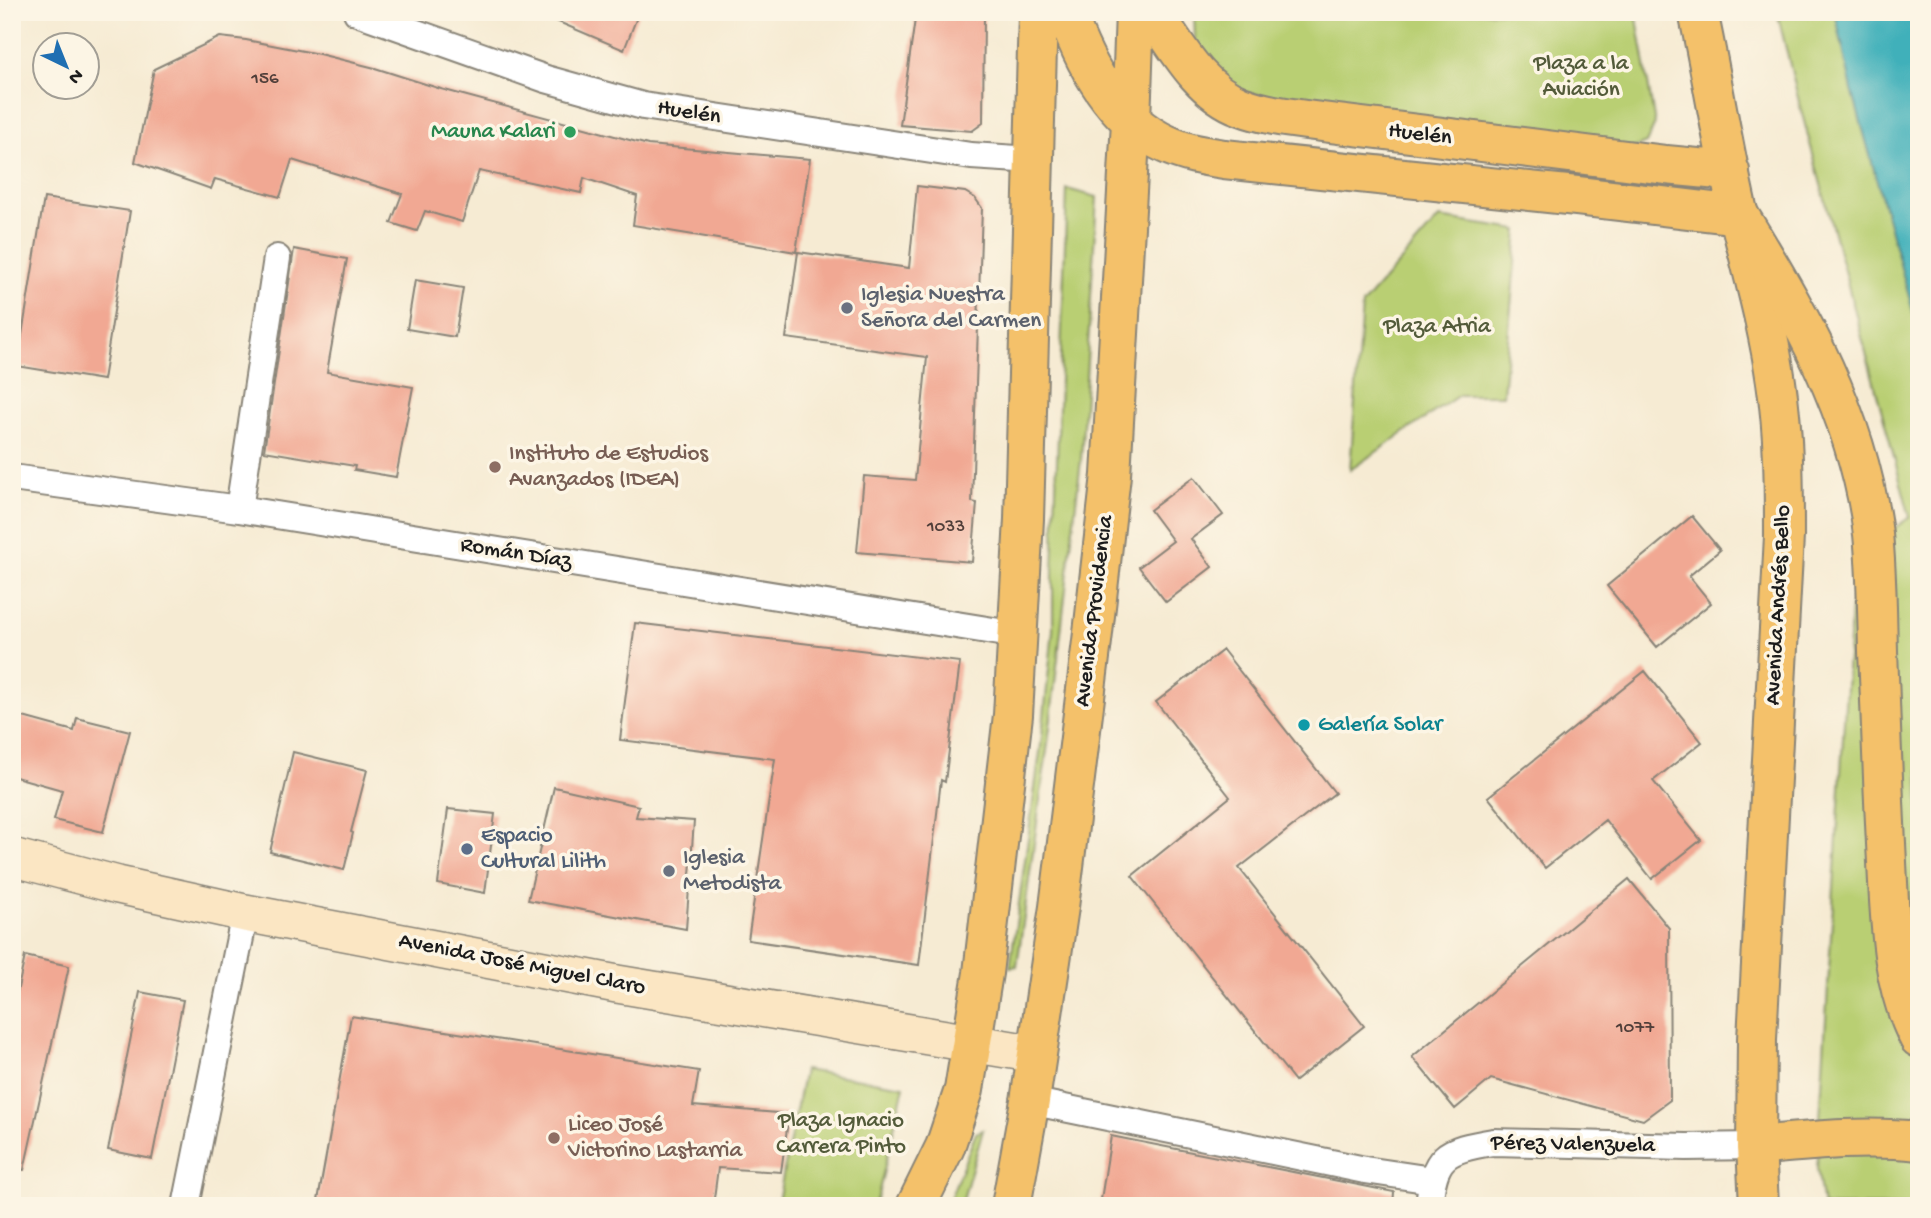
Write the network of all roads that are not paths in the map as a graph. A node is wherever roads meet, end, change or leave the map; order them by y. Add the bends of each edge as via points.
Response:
1 (357, 12) edge
2 (1038, 12) edge
3 (1066, 12) edge
4 (1135, 12) edge
5 (1153, 12) edge
6 (1698, 12) edge
7 (1131, 121) junction
8 (1034, 160) junction
9 (1730, 171) junction
10 (1739, 215) junction
11 (277, 258) dead end
12 (12, 478) edge
13 (239, 509) junction
14 (1018, 635) junction
15 (12, 857) edge
16 (245, 913) junction
17 (1919, 1038) edge
18 (972, 1044) junction
19 (1036, 1054) junction
20 (1030, 1101) junction
21 (1919, 1142) edge
22 (1755, 1146) junction
23 (1430, 1193) edge
24 (186, 1206) edge
25 (916, 1206) edge
26 (1011, 1206) edge
27 (1759, 1206) edge

1 - 8 street, Huelén via 545,79 643,106 971,156
2 - 8 main road
3 - 7 main road, Huelén via 1092,73
4 - 7 main road, Avenida Providencia
5 - 9 main road, Huelén via 1194,71 1214,91 1265,113
6 - 9 main road, Avenida Andrés Bello
7 - 10 main road, Huelén via 1164,144 1224,159
7 - 19 main road, Avenida Providencia via 1111,475 1066,852
8 - 14 main road
9 - 10 main road, Avenida Andrés Bello
10 - 17 main road via 1778,278 1828,377 1854,444 1868,498 1876,572 1890,917 1897,977
10 - 22 main road, Avenida Andrés Bello via 1776,379 1784,466
11 - 13 street
12 - 13 street, Román Díaz
13 - 14 street, Román Díaz
14 - 18 main road via 1007,769
15 - 16 street, Avenida José Miguel Claro
16 - 18 street, Avenida José Miguel Claro via 617,984
16 - 24 street
18 - 19 street, Avenida José Miguel Claro
18 - 25 main road via 964,1090 945,1147
19 - 20 main road, Avenida Providencia
20 - 23 street via 1365,1170
20 - 26 main road, Avenida Providencia
21 - 22 main road via 1846,1139
22 - 23 street, Pérez Valenzuela via 1493,1142 1464,1147 1447,1156
22 - 27 main road, Avenida Andrés Bello

